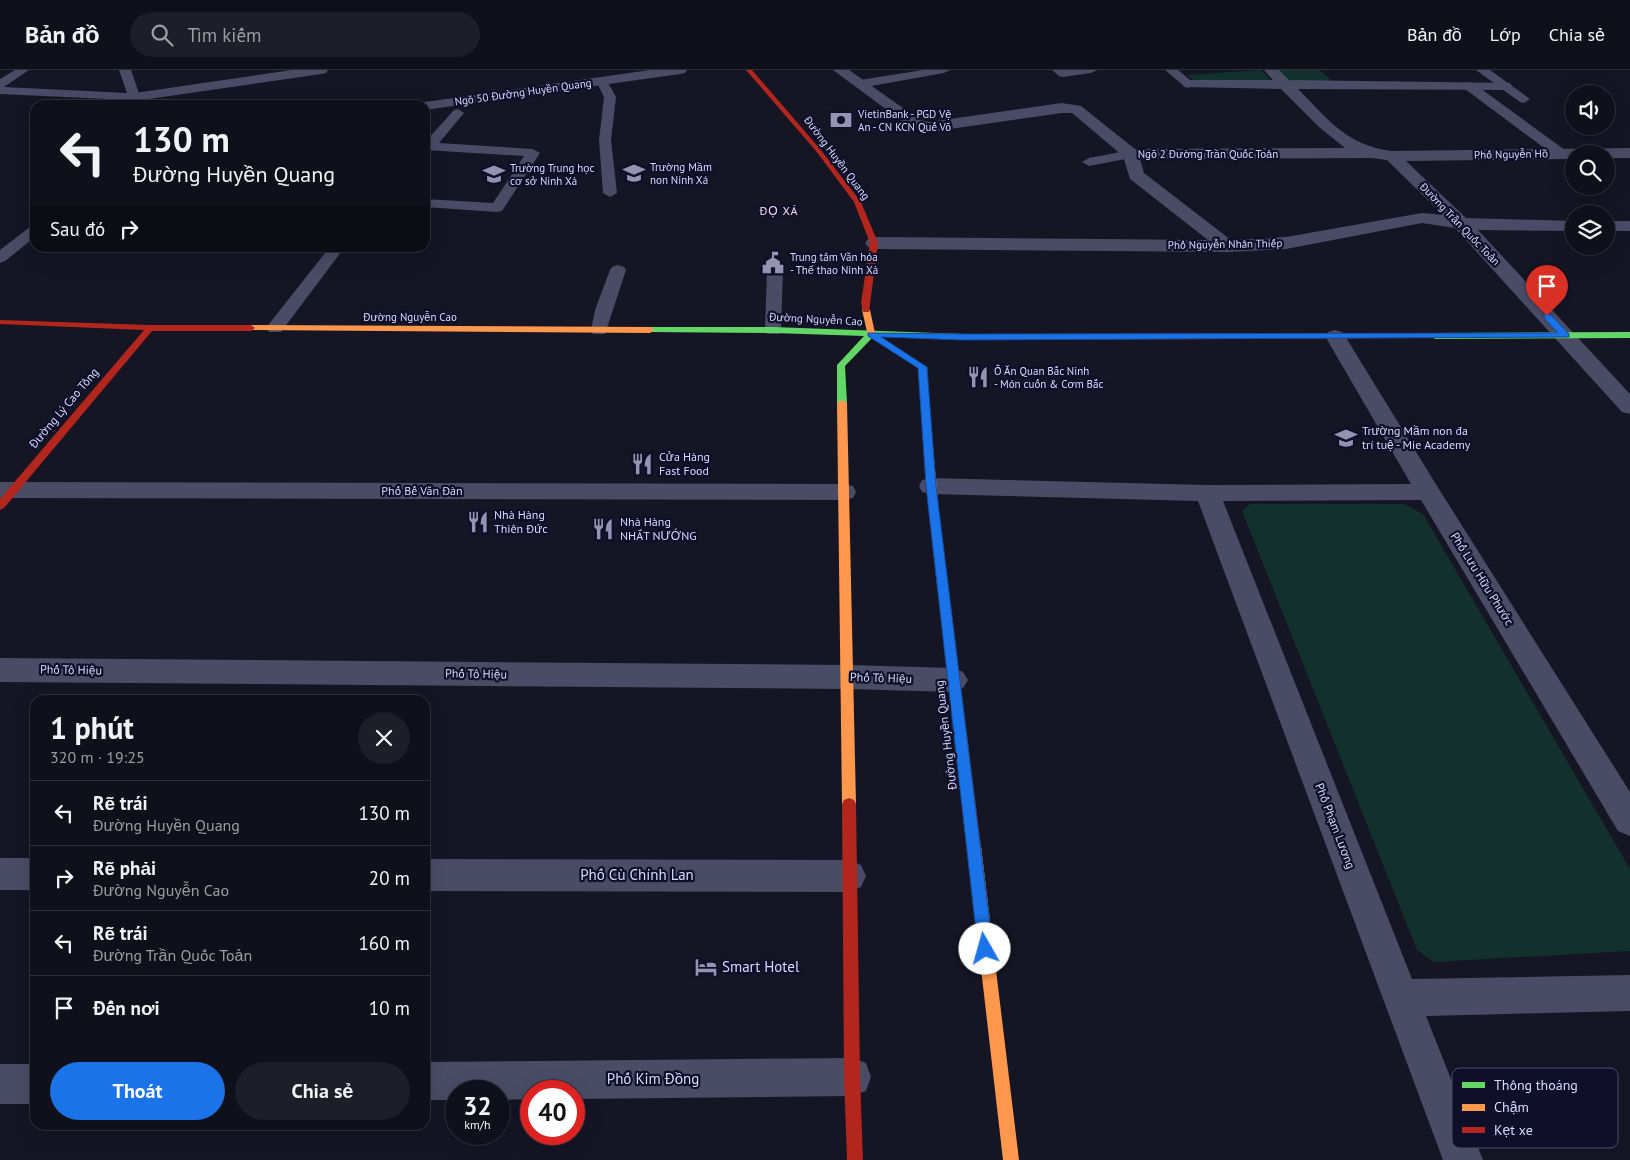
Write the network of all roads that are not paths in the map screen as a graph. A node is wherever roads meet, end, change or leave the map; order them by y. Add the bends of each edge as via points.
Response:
1 (23, 70) edge
2 (125, 70) edge
3 (321, 70) edge
4 (680, 70) edge
5 (749, 70) edge
6 (840, 70) edge
7 (944, 70) edge
8 (1058, 70) edge
9 (1091, 70) edge
10 (1234, 70) edge
11 (1271, 70) edge
12 (1482, 70) edge
13 (1174, 72) edge
14 (602, 81) junction
15 (0, 84) edge
16 (860, 84) junction
17 (1189, 84) joint
18 (1286, 84) junction
19 (1469, 86) junction
20 (1505, 86) junction
21 (0, 90) edge
22 (1524, 99) dead end
23 (124, 100) edge
24 (136, 100) edge
25 (142, 100) edge
26 (430, 105) edge
27 (458, 113) dead end
28 (430, 143) edge
29 (430, 146) edge
30 (1371, 152) junction
31 (1560, 153) junction
32 (1630, 153) edge
33 (1130, 154) junction
34 (1392, 156) junction
35 (1089, 162) dead end
36 (610, 193) dead end
37 (430, 203) edge
38 (1461, 223) junction
39 (1565, 226) edge
40 (1615, 226) edge
41 (1630, 226) edge
42 (30, 234) edge
43 (874, 243) junction
44 (1226, 246) junction
45 (333, 252) edge
46 (0, 258) edge
47 (618, 270) dead end
48 (775, 270) dead end
49 (0, 322) edge
50 (150, 328) junction
51 (275, 328) junction
52 (599, 330) junction
53 (773, 330) junction
54 (871, 334) junction
55 (1630, 335) edge
56 (1335, 336) junction
57 (1566, 336) junction
58 (1630, 407) edge
59 (931, 486) junction
60 (844, 492) junction
61 (1428, 492) junction
62 (1207, 493) junction
63 (4, 495) edge
64 (0, 670) edge
65 (848, 677) junction
66 (953, 680) junction
67 (1630, 821) edge
68 (0, 874) edge
69 (30, 874) edge
70 (430, 875) edge
71 (849, 876) junction
72 (1630, 993) edge
73 (1400, 998) junction
74 (852, 1077) junction
75 (430, 1081) edge
76 (0, 1084) edge
77 (30, 1084) edge
78 (1452, 1132) edge
79 (1458, 1148) edge
80 (855, 1160) edge
81 (1011, 1160) edge
82 (1463, 1160) edge

1 - 15 lane
2 - 24 lane
3 - 25 street
4 - 14 street, Ngõ 50 Đường Huyền Quang
5 - 43 street, Đường Huyền Quang via 818,150 857,202
6 - 16 street, Ngõ 2 Đường Trần Quốc Toản
7 - 16 lane
8 - 9 lane via 1063,74
10 - 13 street
11 - 18 street
12 - 20 lane
13 - 17 lane
14 - 26 street, Ngõ 50 Đường Huyền Quang
14 - 36 lane via 610,97 605,140
16 - 33 street, Ngõ 2 Đường Trần Quốc Toản via 915,124 928,127 1043,110 1076,109
17 - 18 street
18 - 19 street
18 - 30 street via 1346,143
19 - 20 street
19 - 31 lane
20 - 22 lane
21 - 23 lane
27 - 28 lane
29 - 37 lane via 533,153 497,208
30 - 33 street, Ngõ 2 Đường Trần Quốc Toản
30 - 34 street
31 - 32 street, Phố Nguyễn Hồ
31 - 34 street, Phố Nguyễn Hồ
33 - 35 lane
33 - 44 street via 1136,175
34 - 38 street, Đường Trần Quốc Toản
38 - 39 street, Phố Nguyễn Nhân Thiếp
38 - 44 street, Phố Nguyễn Nhân Thiếp via 1412,219 1286,243
38 - 57 street, Đường Trần Quốc Toản
40 - 41 street
42 - 46 lane
43 - 44 street, Phố Nguyễn Nhân Thiếp
43 - 54 street via 865,303
45 - 51 lane
47 - 52 lane
48 - 53 lane
49 - 50 street, Đường Nguyễn Cao
50 - 51 street, Đường Nguyễn Cao
50 - 63 street, Đường Lý Cao Tông
51 - 52 street, Đường Nguyễn Cao
52 - 53 street, Đường Nguyễn Cao
53 - 54 street, Đường Nguyễn Cao
54 - 56 street, Đường Nguyễn Cao via 963,337
54 - 59 street, Đường Huyền Quang via 922,367
54 - 60 street via 841,365
55 - 57 street, Đường Nguyễn Cao
56 - 57 street, Đường Nguyễn Cao
56 - 61 street, Phố Lưu Hữu Phước
57 - 58 street, Đường Trần Quốc Toản
59 - 62 street
59 - 66 street, Đường Huyền Quang
60 - 63 street, Phố Bế Văn Đàn
60 - 65 street
61 - 62 street
61 - 67 street, Phố Lưu Hữu Phước
62 - 73 street, Phố Phạm Lương
64 - 65 street, Phố Tô Hiệu
65 - 66 street, Phố Tô Hiệu
65 - 71 street
66 - 81 street, Đường Huyền Quang
68 - 69 street
70 - 71 street, Phố Cù Chính Lan
71 - 74 street
72 - 73 street
73 - 78 street, Phố Phạm Lương
74 - 75 street, Phố Kim Đồng
74 - 80 street
76 - 77 street
79 - 82 street, Phố Phạm Lương

